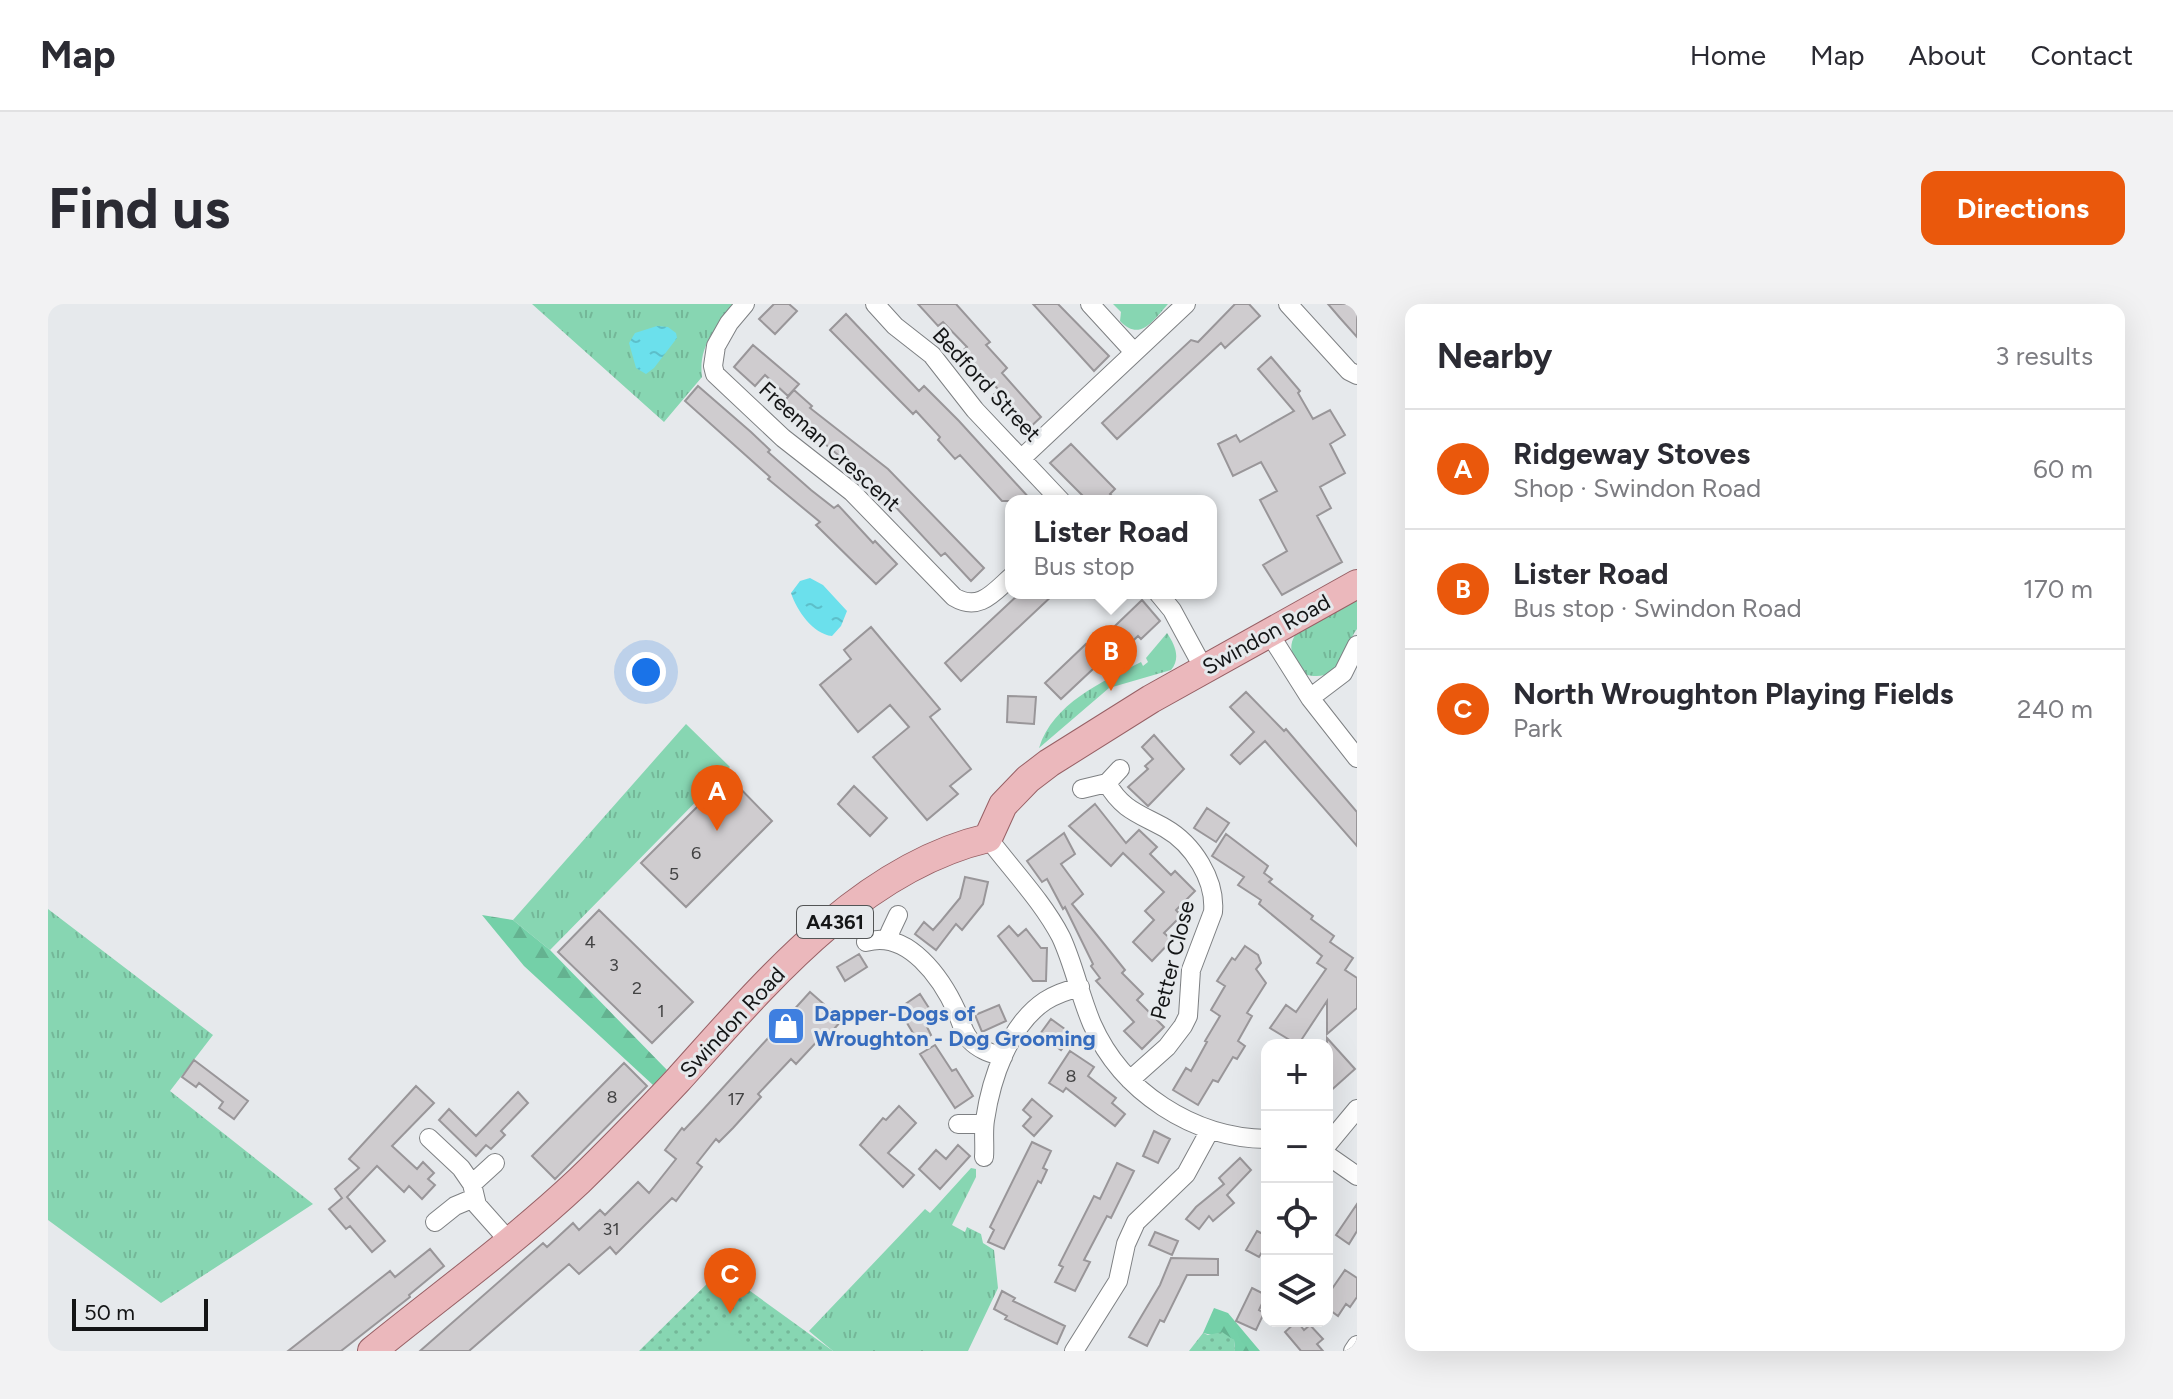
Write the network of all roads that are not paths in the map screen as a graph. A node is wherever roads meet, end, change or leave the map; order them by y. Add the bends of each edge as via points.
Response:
1 (745, 304) edge
2 (875, 304) edge
3 (1090, 304) edge
4 (1186, 304) edge
5 (1288, 304) edge
6 (1134, 352) junction
7 (1357, 375) edge
8 (1022, 458) junction
9 (1056, 495) edge
10 (1005, 582) edge
11 (1357, 584) edge
12 (1163, 599) edge
13 (1269, 633) junction
14 (1357, 645) edge
15 (1204, 669) junction
16 (1310, 698) junction
17 (1357, 758) edge
18 (1120, 769) dead end
19 (1107, 783) junction
20 (1082, 789) dead end
21 (988, 838) junction
22 (898, 915) dead end
23 (891, 940) junction
24 (866, 942) dead end
25 (1080, 987) junction
26 (1003, 1057) junction
27 (1130, 1080) junction
28 (1357, 1109) edge
29 (958, 1124) dead end
30 (984, 1124) junction
31 (1210, 1130) junction
32 (429, 1138) dead end
33 (1333, 1138) edge
34 (1261, 1139) edge
35 (984, 1157) dead end
36 (1333, 1159) edge
37 (495, 1163) dead end
38 (1357, 1176) edge
39 (473, 1191) junction
40 (435, 1222) dead end
41 (509, 1241) junction
42 (1357, 1345) edge
43 (372, 1351) edge
44 (1074, 1351) edge
45 (1353, 1351) edge

1 - 10 street, Freeman Crescent via 716,346 713,366 721,381 852,492 954,597 980,602
2 - 8 street, Bedford Street via 932,355
3 - 6 street
4 - 6 street
5 - 7 street
6 - 8 street
8 - 9 street, Bedford Street
11 - 13 main road, Swindon Road
12 - 15 street
13 - 15 main road, Swindon Road
13 - 16 street
14 - 16 street via 1343,673
15 - 21 main road, Swindon Road via 1028,779 1003,805
16 - 17 street
18 - 19 street
19 - 20 street
19 - 27 street, Petter Close via 1124,805 1188,848 1207,876 1214,904 1191,970 1188,1016 1167,1047
21 - 25 street via 1055,926
21 - 41 main road, Swindon Road / A4361 via 902,872 804,947 591,1169
22 - 23 street
23 - 24 street
23 - 26 street via 918,957 937,979 972,1042
25 - 26 street via 1039,1005
25 - 27 street via 1102,1044
26 - 30 street
27 - 31 street via 1161,1105
28 - 33 street
29 - 30 street
30 - 35 street
31 - 34 street
31 - 44 street via 1186,1174 1136,1222 1118,1281
32 - 39 street via 461,1168
36 - 38 street
37 - 39 street
39 - 40 street
39 - 41 street
41 - 43 main road, Swindon Road / A4361
42 - 45 street

